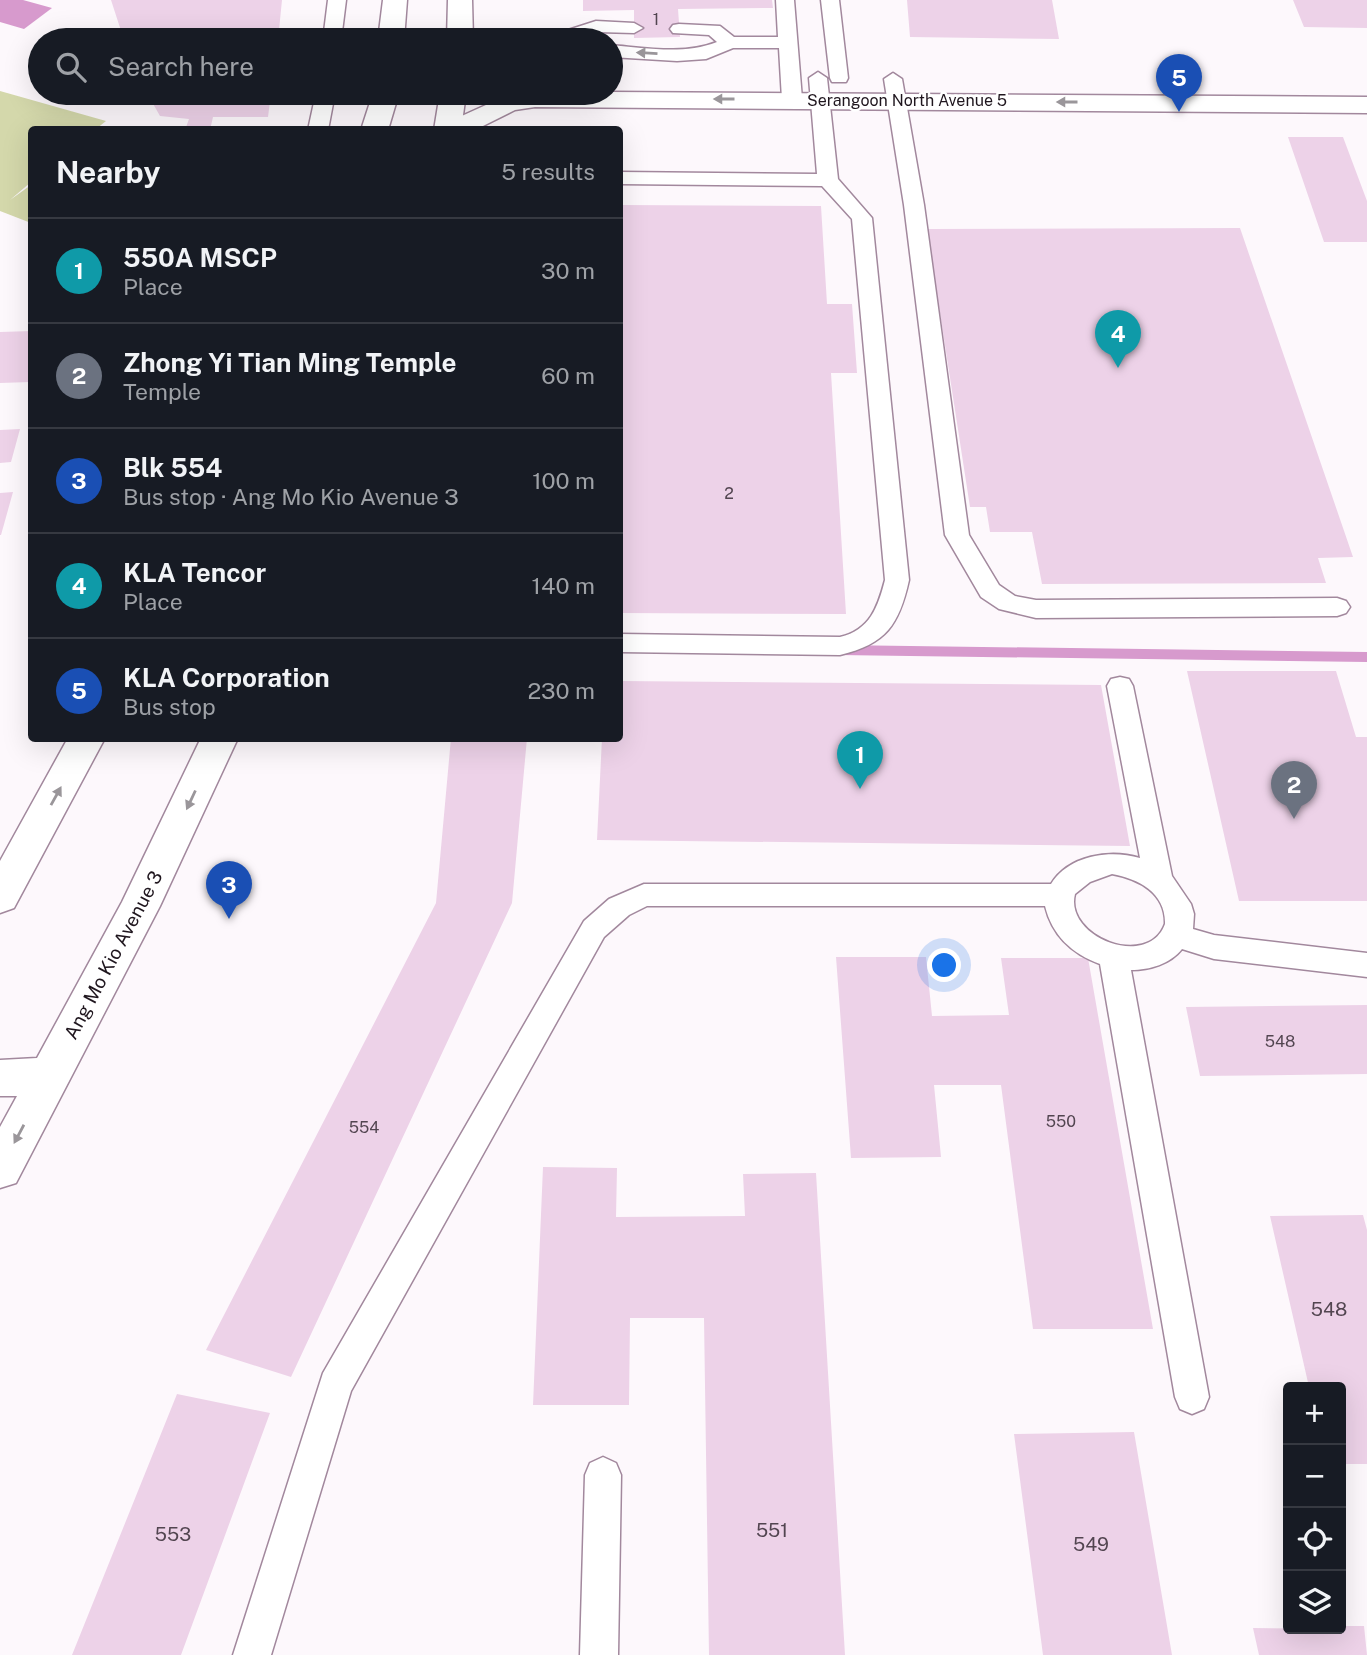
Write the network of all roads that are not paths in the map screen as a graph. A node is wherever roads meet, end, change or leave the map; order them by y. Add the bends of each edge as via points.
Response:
1 (337, 0) edge
2 (395, 0) edge
3 (460, 0) edge
4 (785, 0) edge
5 (830, 0) edge
6 (634, 27) dead end
7 (334, 28) edge
8 (392, 28) edge
9 (460, 28) edge
10 (590, 28) edge
11 (679, 29) dead end
12 (788, 42) junction
13 (730, 43) junction
14 (623, 52) edge
15 (623, 81) edge
16 (826, 85) junction
17 (791, 89) junction
18 (1367, 89) edge
19 (894, 90) junction
20 (623, 96) edge
21 (322, 105) edge
22 (382, 105) edge
23 (451, 105) edge
24 (504, 105) edge
25 (1367, 105) edge
26 (318, 126) edge
27 (375, 126) edge
28 (448, 126) edge
29 (461, 126) edge
30 (623, 178) edge
31 (828, 180) junction
32 (1337, 607) dead end
33 (623, 643) edge
34 (1121, 686) dead end
35 (86, 742) edge
36 (218, 742) edge
37 (1158, 879) junction
38 (1060, 895) junction
39 (0, 897) edge
40 (1176, 935) junction
41 (1114, 958) junction
42 (1367, 965) edge
43 (52, 1071) junction
44 (0, 1078) edge
45 (0, 1169) edge
46 (1192, 1397) dead end
47 (603, 1475) dead end
48 (252, 1655) edge
49 (599, 1655) edge

1 - 7 lane
2 - 8 main road
3 - 9 main road
4 - 12 lane
5 - 16 lane
6 - 10 lane
11 - 13 lane via 713,30
12 - 13 lane
12 - 17 lane
13 -> 14 lane via 706,53
15 - 17 main road, Serangoon North Avenue 5
16 - 17 main road, Serangoon North Avenue 5
16 - 19 main road, Serangoon North Avenue 5
16 - 31 lane
17 -> 20 main road, Serangoon North Avenue 5
18 - 19 main road, Serangoon North Avenue 5
25 -> 19 main road, Serangoon North Avenue 5
19 - 32 lane via 911,184 957,535 990,591 1008,603 1036,609
21 - 26 lane
22 - 27 main road
23 - 28 main road
24 -> 29 main road, Serangoon North Avenue 5
30 - 31 lane
31 - 33 lane via 862,218 897,580 891,608 876,631 860,643 840,646
34 - 37 lane
39 -> 35 main road
36 -> 43 main road, Ang Mo Kio Avenue 3 via 140,906
37 - 38 lane via 1112,863 1089,867 1071,878
37 - 40 lane via 1174,897 1181,916
38 - 41 lane via 1060,915 1071,934 1090,949
38 - 48 lane via 644,895 619,907 594,929 335,1385
40 - 41 lane via 1162,950 1140,958
40 - 42 lane via 1214,947
41 - 46 lane
43 - 44 main road via 29,1079
43 -> 45 main road, Ang Mo Kio Avenue 3
47 - 49 lane

